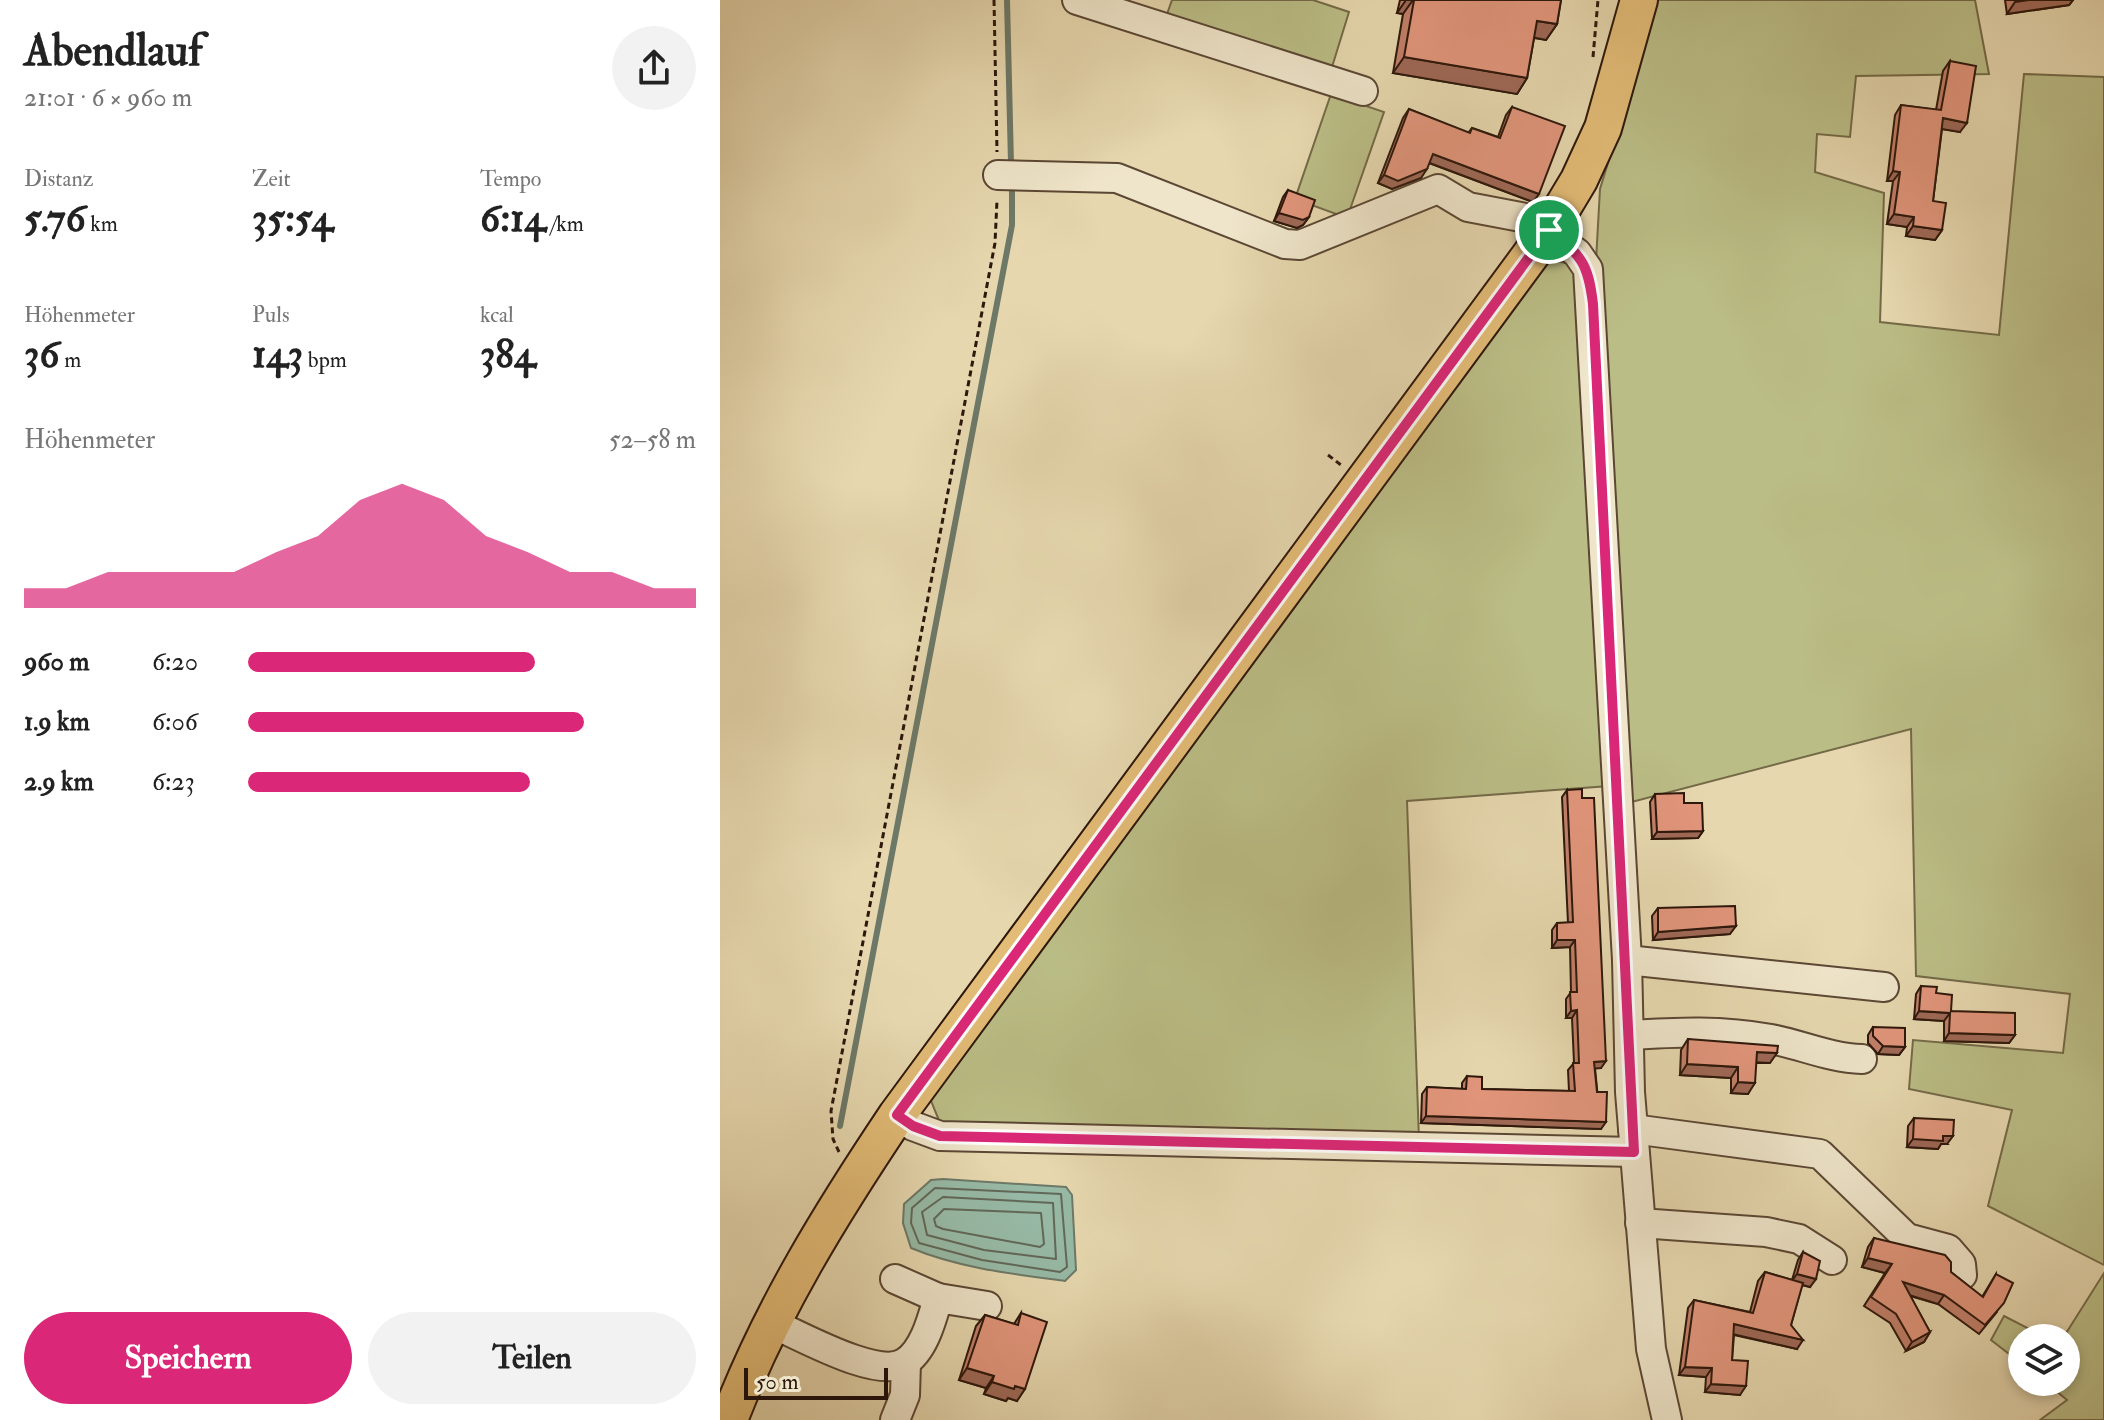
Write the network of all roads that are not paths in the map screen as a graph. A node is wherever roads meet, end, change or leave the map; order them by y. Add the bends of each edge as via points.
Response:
1 (1077, 0) edge
2 (1639, 0) edge
3 (1363, 91) dead end
4 (998, 175) road end
5 (1549, 230) junction
6 (1627, 960) junction
7 (1884, 987) dead end
8 (1629, 1035) junction
9 (1862, 1059) dead end
10 (897, 1115) junction
11 (1634, 1141) junction
12 (1640, 1223) junction
13 (1832, 1260) dead end
14 (1962, 1275) dead end
15 (895, 1279) dead end
16 (938, 1298) junction
17 (987, 1306) dead end
18 (771, 1323) junction
19 (906, 1362) junction
20 (729, 1420) edge
21 (895, 1420) edge
22 (1667, 1420) edge

1 - 3 street
2 - 5 main road via 1603,128
4 - 5 street via 1117,178 1285,244 1313,242 1438,189 1468,207 1523,215
5 - 6 street via 1588,269 1593,304
5 - 10 main road
6 - 7 street
6 - 8 street
8 - 9 street via 1706,1030
8 - 11 street
10 - 11 street via 940,1136
10 - 18 main road
11 - 12 street
11 - 14 street via 1820,1154 1907,1238 1948,1249 1961,1264
12 - 13 street via 1766,1232 1799,1239
12 - 22 street via 1651,1349
15 - 16 street
16 - 17 street
16 - 19 street via 928,1330
18 - 19 street via 872,1366
18 - 20 main road
19 - 21 street via 905,1395

